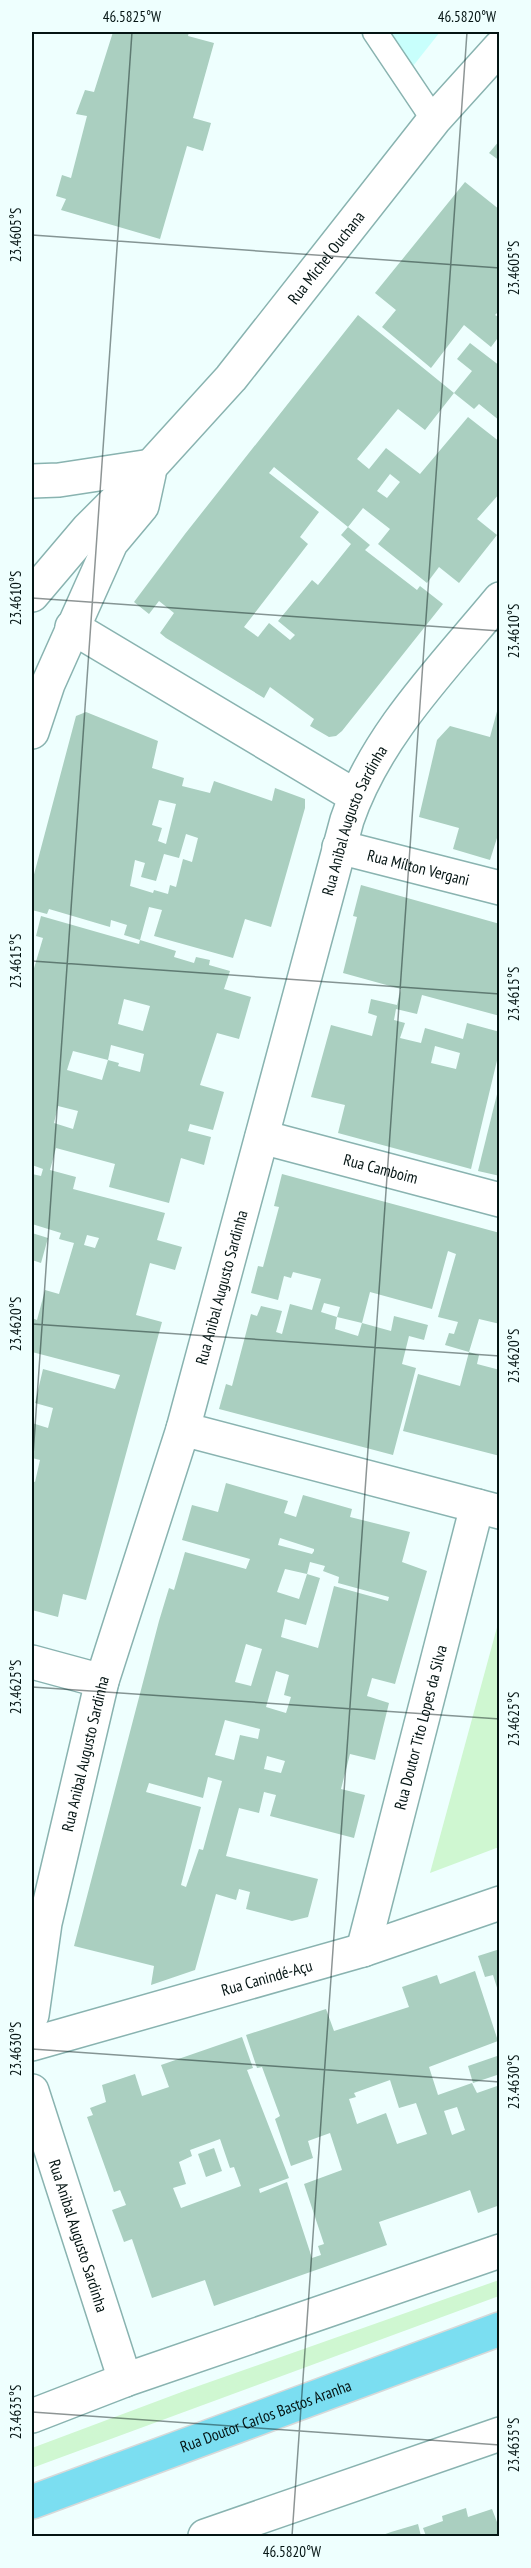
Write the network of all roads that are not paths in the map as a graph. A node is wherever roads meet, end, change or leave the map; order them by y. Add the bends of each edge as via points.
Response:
1 (375, 32) edge
2 (500, 46) edge
3 (434, 120) junction
4 (151, 466) junction
5 (32, 481) edge
6 (32, 595) edge
7 (500, 599) edge
8 (72, 627) junction
9 (32, 732) edge
10 (355, 796) junction
11 (339, 847) junction
12 (500, 888) edge
13 (262, 1137) junction
14 (500, 1200) edge
15 (183, 1429) junction
16 (488, 1509) edge
17 (32, 1662) edge
18 (102, 1681) junction
19 (500, 1903) edge
20 (363, 1950) junction
21 (32, 2015) edge
22 (32, 2044) edge
23 (32, 2091) edge
24 (500, 2251) edge
25 (500, 2329) edge
26 (125, 2380) junction
27 (32, 2416) edge
28 (500, 2434) edge
29 (32, 2502) edge
30 (206, 2536) edge

1 - 3 lane
2 - 3 street, Rua Michel Ouchana
3 - 4 street, Rua Michel Ouchana via 231,378
4 - 5 street
4 - 6 street, Rua Michel Ouchana via 88,529
4 - 8 street, Rua Michel Ouchana via 142,506 111,543
7 - 10 street, Rua Anibal Augusto Sardinha via 398,723
8 - 9 street, Rua Michel Ouchana
8 - 10 street
10 - 11 street, Rua Anibal Augusto Sardinha
11 - 12 street, Rua Mílton Vergani
11 - 13 street, Rua Anibal Augusto Sardinha
13 - 14 street, Rua Camboim
13 - 15 street, Rua Anibal Augusto Sardinha
15 - 16 street, Rua Doutor Tito Lopes da Silva
15 - 18 street, Rua Anibal Augusto Sardinha
16 - 20 street, Rua Doutor Tito Lopes da Silva
17 - 18 street
18 - 21 street, Rua Anibal Augusto Sardinha via 45,1923
19 - 20 street, Rua Canindé-Açu
20 - 22 street, Rua Canindé-Açu
23 - 26 street, Rua Anibal Augusto Sardinha
24 - 26 street
25 - 29 main road, Rua Doutor Carlos Bastos Aranha
26 - 27 street
28 - 30 street

